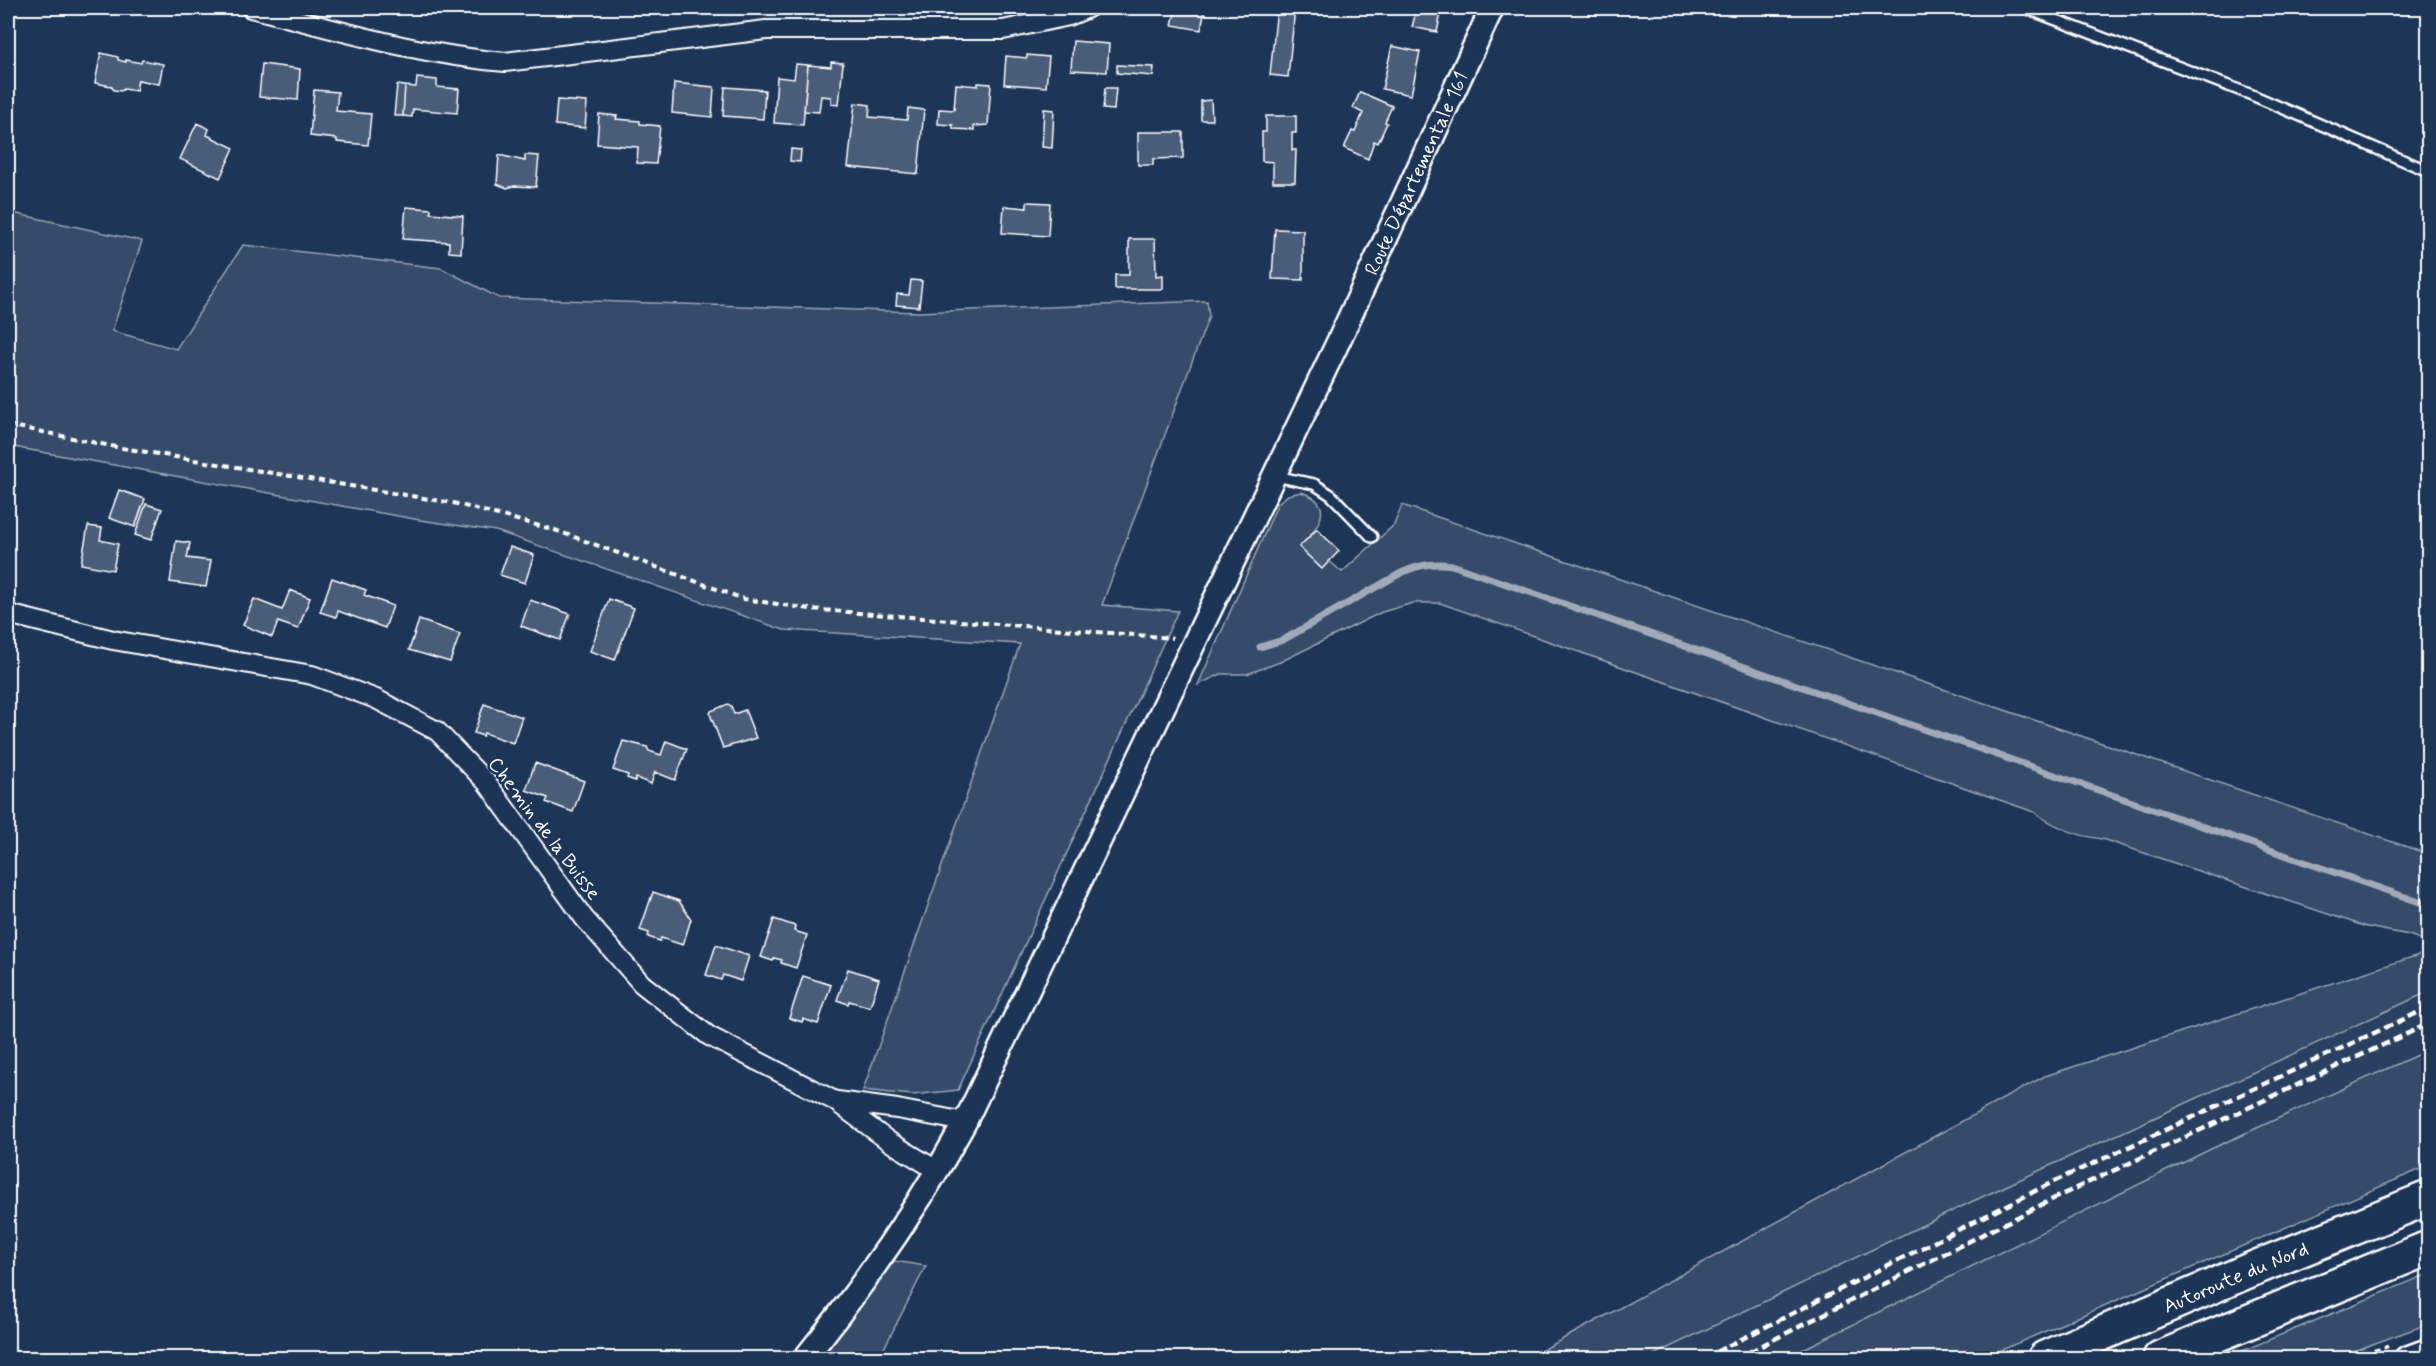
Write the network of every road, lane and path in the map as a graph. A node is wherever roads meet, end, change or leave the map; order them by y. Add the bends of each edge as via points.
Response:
1 (251, 8) edge
2 (1088, 8) edge
3 (1492, 8) edge
4 (2025, 8) edge
5 (2428, 171) edge
6 (8, 425) edge
7 (1275, 476) junction
8 (1372, 537) dead end
9 (8, 614) edge
10 (1196, 640) junction
11 (835, 1101) junction
12 (965, 1122) junction
13 (938, 1171) junction
14 (2428, 1198) edge
15 (2428, 1248) edge
16 (2428, 1350) edge
17 (805, 1359) edge
18 (2044, 1359) edge
19 (2160, 1359) edge
20 (2406, 1359) edge

1 - 2 street via 393,44 505,62 765,30 1003,30
3 - 7 street, Route Départementale 161
4 - 5 lane via 2252,95
6 - 10 path via 116,447 453,503 555,530 744,599 810,609
7 - 8 lane via 1314,484 1331,495
7 - 10 street, Route Départementale 161
9 - 11 street, Chemin de la Buisse via 113,640 312,675 376,699 437,731 488,783 584,918 642,984 709,1036
10 - 12 street, Route Départementale 161
11 - 12 street, Chemin de la Buisse
11 - 13 street, Chemin de la Buisse
12 - 13 street, Route Départementale 161
13 - 17 street, Route Départementale 161 via 884,1254
14 - 18 highway, Autoroute du Nord
15 - 19 highway
16 - 20 street

